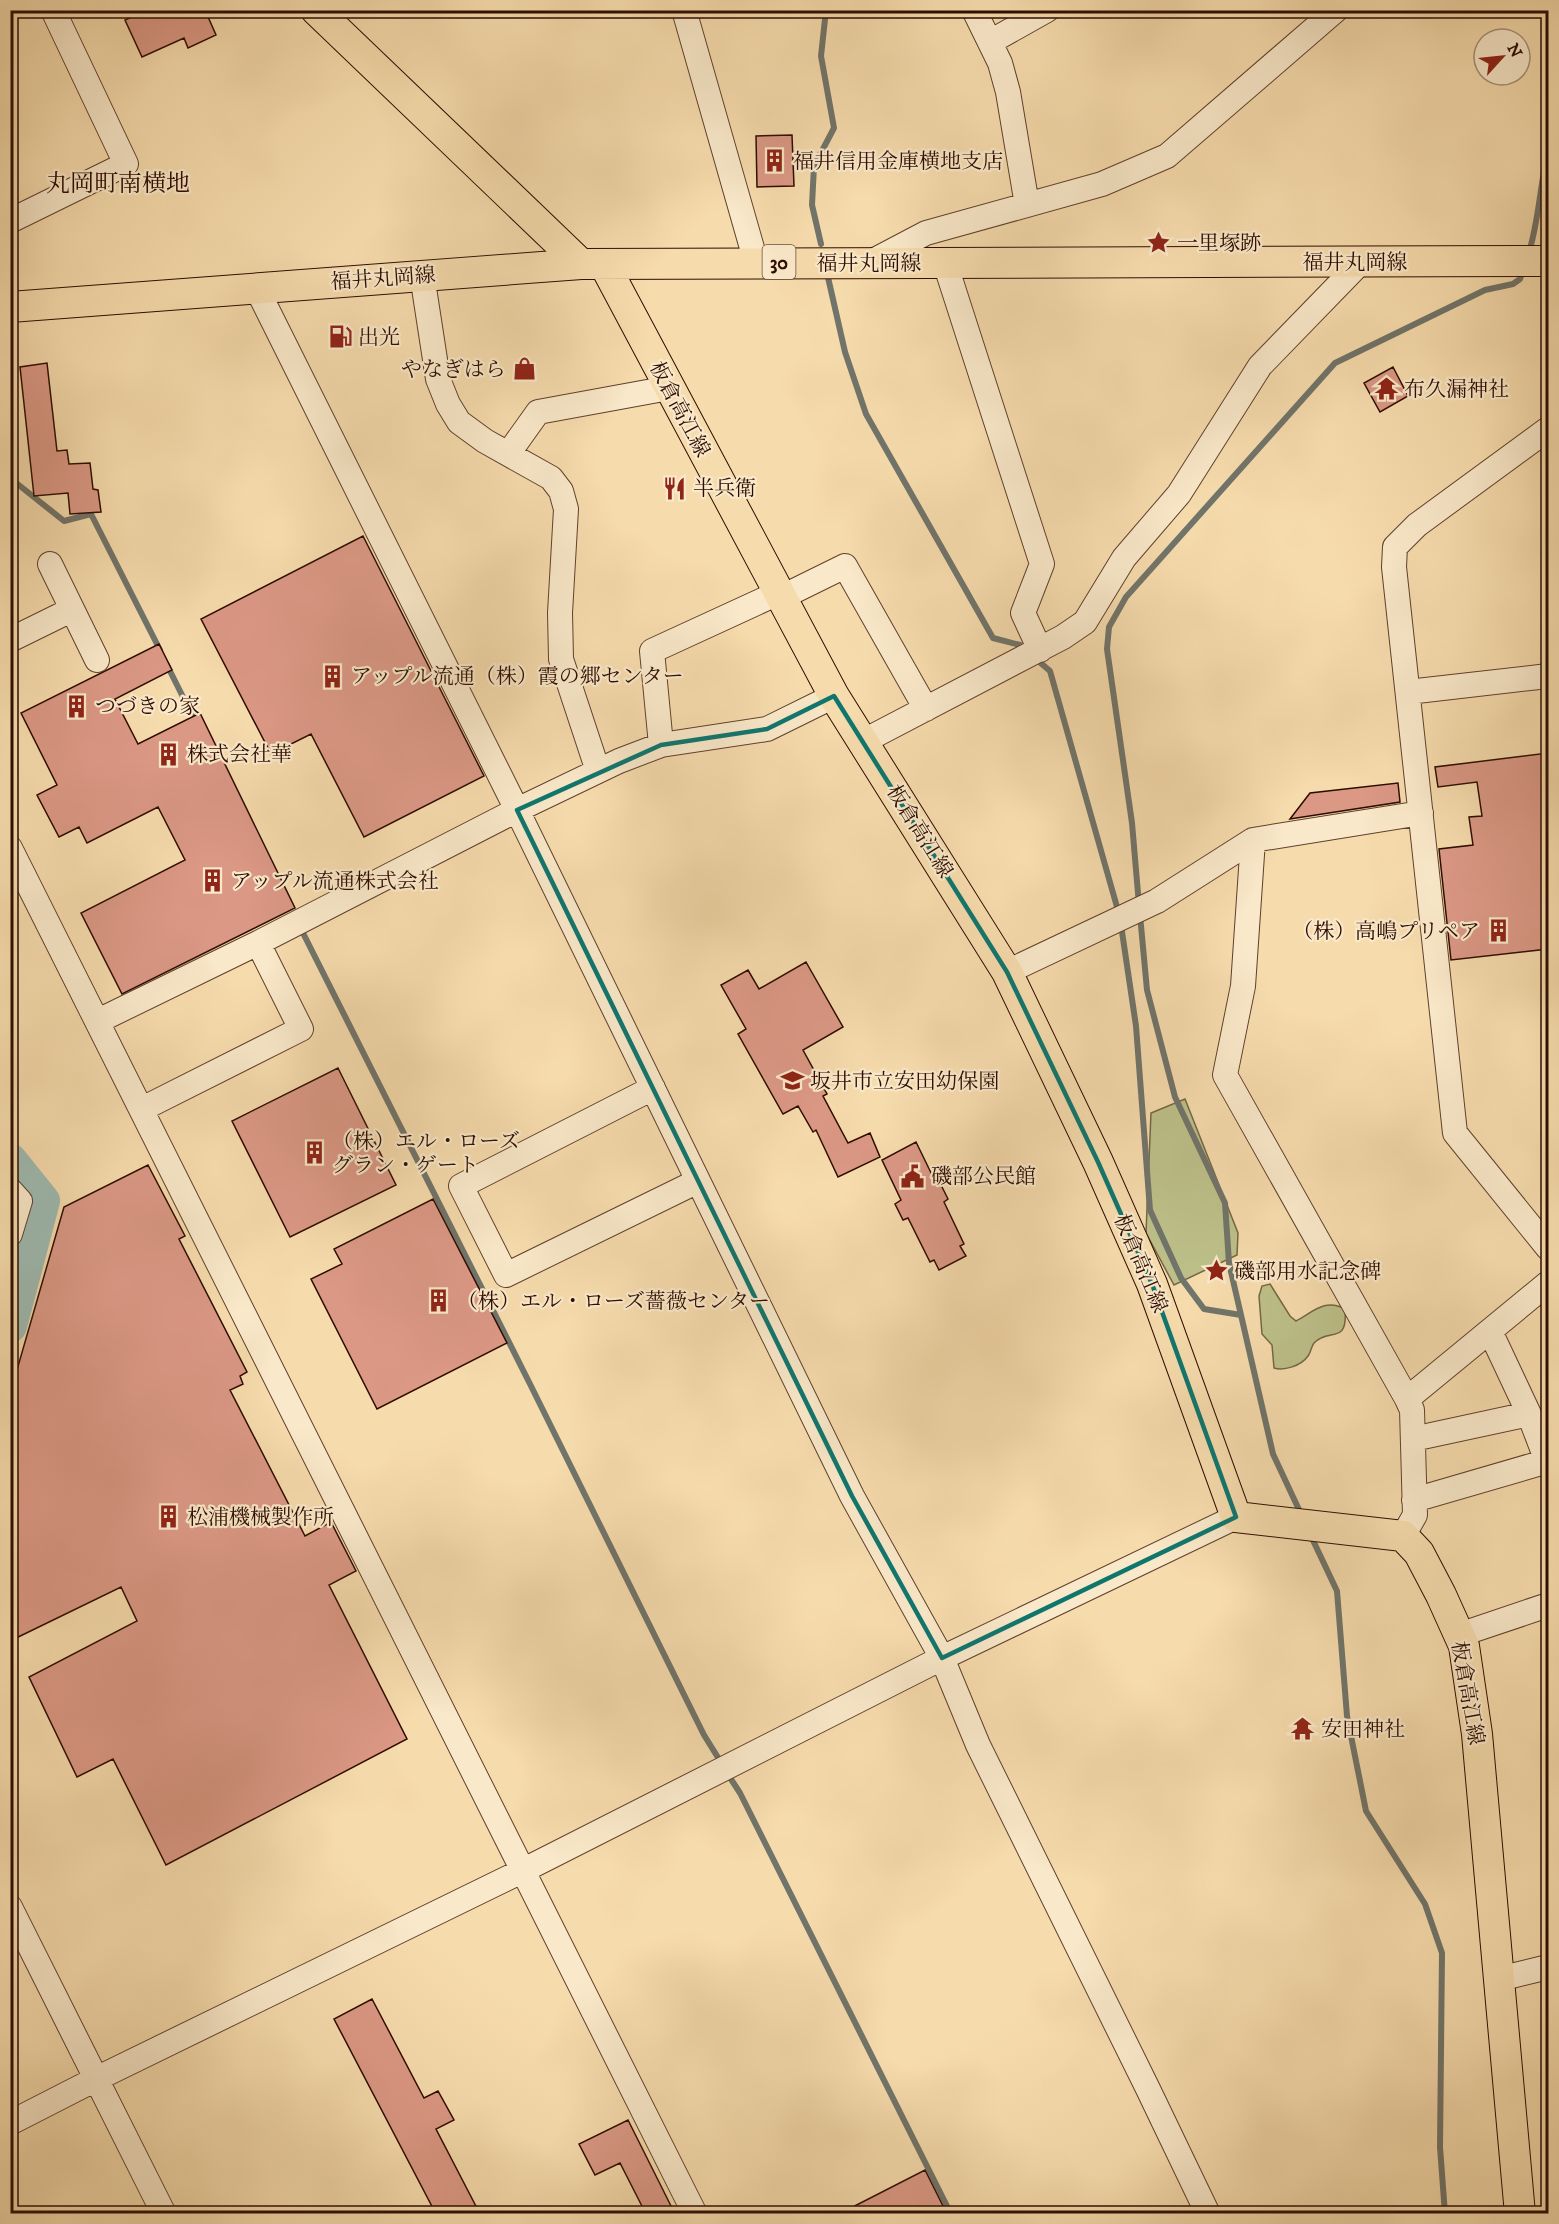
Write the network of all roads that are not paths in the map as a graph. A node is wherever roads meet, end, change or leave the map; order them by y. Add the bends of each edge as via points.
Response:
1 (53, 10) edge
2 (316, 10) edge
3 (684, 10) edge
4 (974, 10) edge
5 (1047, 10) edge
6 (1336, 10) edge
7 (990, 42) junction
8 (1027, 205) junction
9 (10, 221) edge
10 (1548, 261) edge
11 (756, 262) junction
12 (869, 263) junction
13 (945, 263) junction
14 (1360, 263) junction
15 (592, 264) junction
16 (422, 275) junction
17 (256, 287) junction
18 (10, 307) edge
19 (669, 388) junction
20 (1548, 429) edge
21 (508, 454) junction
22 (50, 564) dead end
23 (779, 595) junction
24 (71, 610) junction
25 (10, 640) edge
26 (1040, 650) junction
27 (98, 660) dead end
28 (1548, 676) edge
29 (1408, 692) junction
30 (834, 696) junction
31 (926, 709) junction
32 (864, 741) junction
33 (661, 745) junction
34 (598, 771) junction
35 (517, 810) junction
36 (1421, 813) junction
37 (1253, 840) junction
38 (13, 859) edge
39 (258, 943) junction
40 (1007, 972) junction
41 (98, 1022) junction
42 (653, 1088) junction
43 (142, 1109) junction
44 (698, 1181) junction
45 (10, 1190) edge
46 (10, 1234) edge
47 (1548, 1248) edge
48 (1548, 1283) edge
49 (1490, 1331) junction
50 (1407, 1399) junction
51 (1529, 1414) junction
52 (1413, 1439) junction
53 (1548, 1463) edge
54 (1414, 1500) junction
55 (1236, 1517) junction
56 (1403, 1536) junction
57 (1548, 1605) edge
58 (1459, 1635) junction
59 (942, 1658) junction
60 (522, 1871) junction
61 (10, 1907) edge
62 (1548, 1967) edge
63 (1499, 1978) junction
64 (96, 2079) junction
65 (10, 2123) edge
66 (164, 2214) edge
67 (695, 2214) edge
68 (1208, 2214) edge
69 (1520, 2214) edge

1 - 9 street via 126,164
2 - 15 main road, 板倉高江線
3 - 11 street
4 - 7 street
5 - 7 street
6 - 8 street via 1167,156 1102,184
7 - 8 street via 1008,92
8 - 12 street via 926,233
10 - 14 main road, 福井丸岡線 / 30
11 - 12 main road, 福井丸岡線 / 30
11 - 15 main road, 福井丸岡線 / 30
12 - 13 main road, 福井丸岡線 / 30
13 - 14 main road, 福井丸岡線 / 30
13 - 26 street via 1042,564 1023,613
14 - 26 street via 1260,366 1179,494 1124,558 1084,622
15 - 16 main road, 福井丸岡線 / 30
15 - 19 main road, 板倉高江線
16 - 17 main road, 福井丸岡線 / 30
16 - 21 street via 438,379 448,404 459,422
17 - 18 main road, 福井丸岡線 / 30
17 - 35 street
19 - 21 street via 538,412
19 - 23 main road, 板倉高江線
20 - 29 street via 1417,525 1395,547
21 - 34 street via 551,478 561,491 566,509 561,659
22 - 24 street
23 - 30 main road, 板倉高江線
23 - 31 street via 845,566
23 - 33 street via 652,651
24 - 25 street
24 - 27 street
26 - 31 street
28 - 29 street
29 - 36 street
30 - 32 main road, 板倉高江線
30 - 33 street via 767,729
31 - 32 street
32 - 40 main road, 板倉高江線
33 - 34 street
34 - 35 street
35 - 39 street
35 - 42 street
36 - 37 street
36 - 47 street via 1455,1133
37 - 40 street via 1156,901
37 - 50 street via 1243,986 1225,1075
38 - 41 street
39 - 41 street
39 - 43 street via 301,1029
40 - 55 main road, 板倉高江線 via 1152,1284
41 - 43 street
42 - 44 street
42 - 44 street via 461,1186 506,1275
43 - 60 street
44 - 59 street via 852,1496
45 - 46 street via 20,1201
48 - 49 street
49 - 50 street
49 - 51 street
50 - 52 street via 1412,1410
51 - 52 street
51 - 53 street
52 - 54 street
53 - 54 street
54 - 56 street via 1415,1515
55 - 56 main road
55 - 59 street
56 - 58 main road, 板倉高江線 via 1419,1553
57 - 58 street
58 - 63 main road, 板倉高江線 via 1477,1734
59 - 60 street
59 - 68 street via 978,1745
60 - 64 street
60 - 67 street
61 - 64 street
62 - 63 street
63 - 69 main road, 板倉高江線
64 - 65 street
64 - 66 street

